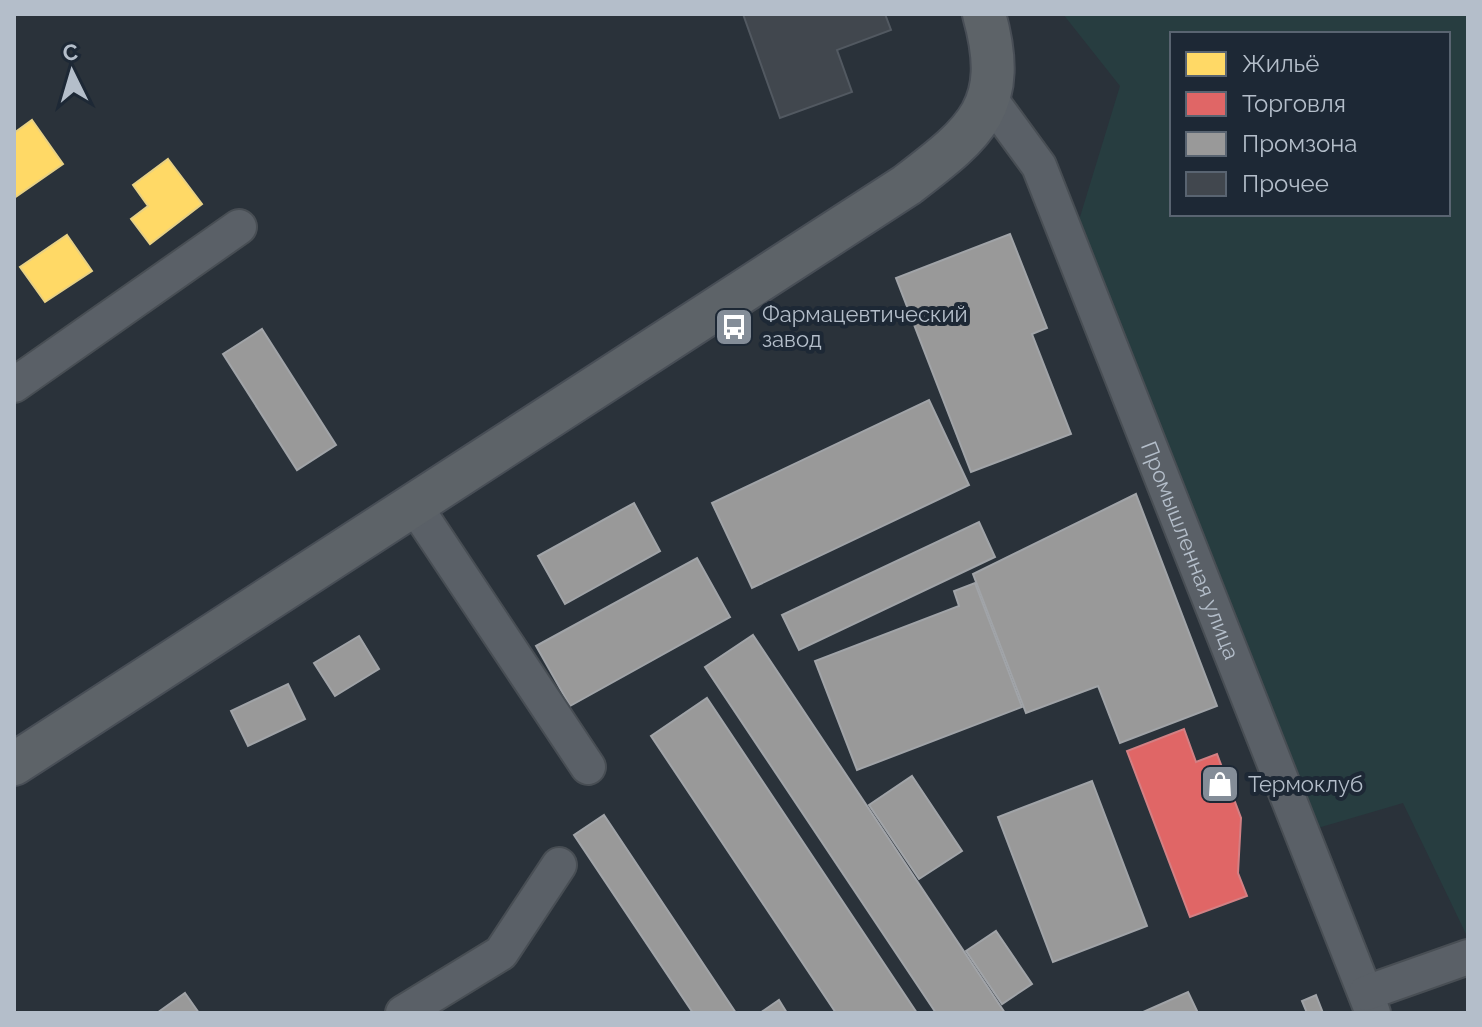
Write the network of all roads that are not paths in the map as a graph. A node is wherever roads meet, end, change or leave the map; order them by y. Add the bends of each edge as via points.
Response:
1 (984, 14) edge
2 (990, 99) junction
3 (239, 227) dead end
4 (14, 385) edge
5 (414, 505) junction
6 (14, 764) edge
7 (588, 767) dead end
8 (559, 865) dead end
9 (1468, 957) edge
10 (1369, 1003) edge
11 (403, 1013) edge

1 - 2 main road via 995,69
2 - 5 main road via 956,148 907,185
2 - 10 street, Промышленная улица via 1039,166
3 - 4 street
5 - 6 main road
5 - 7 street
8 - 11 street via 501,953
9 - 10 street

